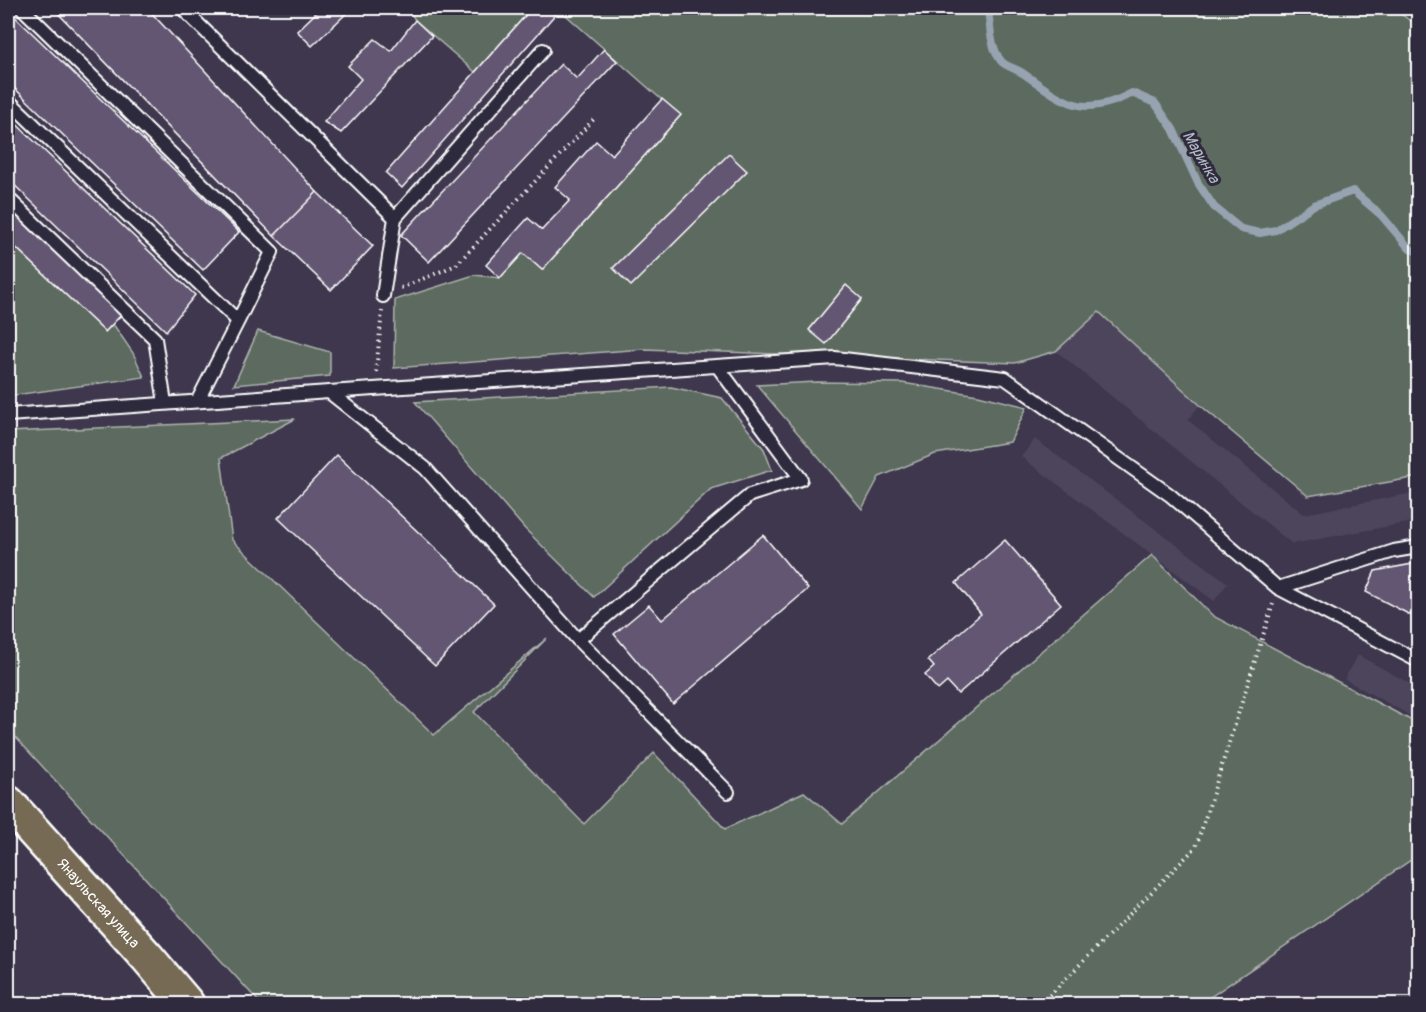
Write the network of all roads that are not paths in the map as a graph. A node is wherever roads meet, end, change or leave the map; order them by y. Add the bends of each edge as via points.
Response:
1 (182, 8) edge
2 (28, 10) edge
3 (543, 50) dead end
4 (8, 100) edge
5 (8, 198) edge
6 (395, 218) junction
7 (383, 296) road end
8 (238, 321) junction
9 (718, 367) junction
10 (329, 392) junction
11 (198, 400) junction
12 (165, 403) junction
13 (8, 415) edge
14 (1419, 547) edge
15 (1278, 588) junction
16 (578, 640) junction
17 (1419, 661) edge
18 (728, 792) dead end
19 (8, 803) edge
20 (187, 1005) edge

1 - 6 lane
2 - 8 lane via 272,252
3 - 6 lane
4 - 8 lane
5 - 12 lane via 154,339
6 - 7 lane
8 - 11 lane
9 - 10 lane
9 - 15 lane via 835,358 1005,378 1170,495
9 - 16 lane via 801,479 750,495
10 - 11 lane
10 - 16 lane via 425,468
11 - 12 lane
12 - 13 lane
14 - 15 lane via 1394,551
15 - 17 lane
16 - 18 lane
19 - 20 main road, Янаульская улица

